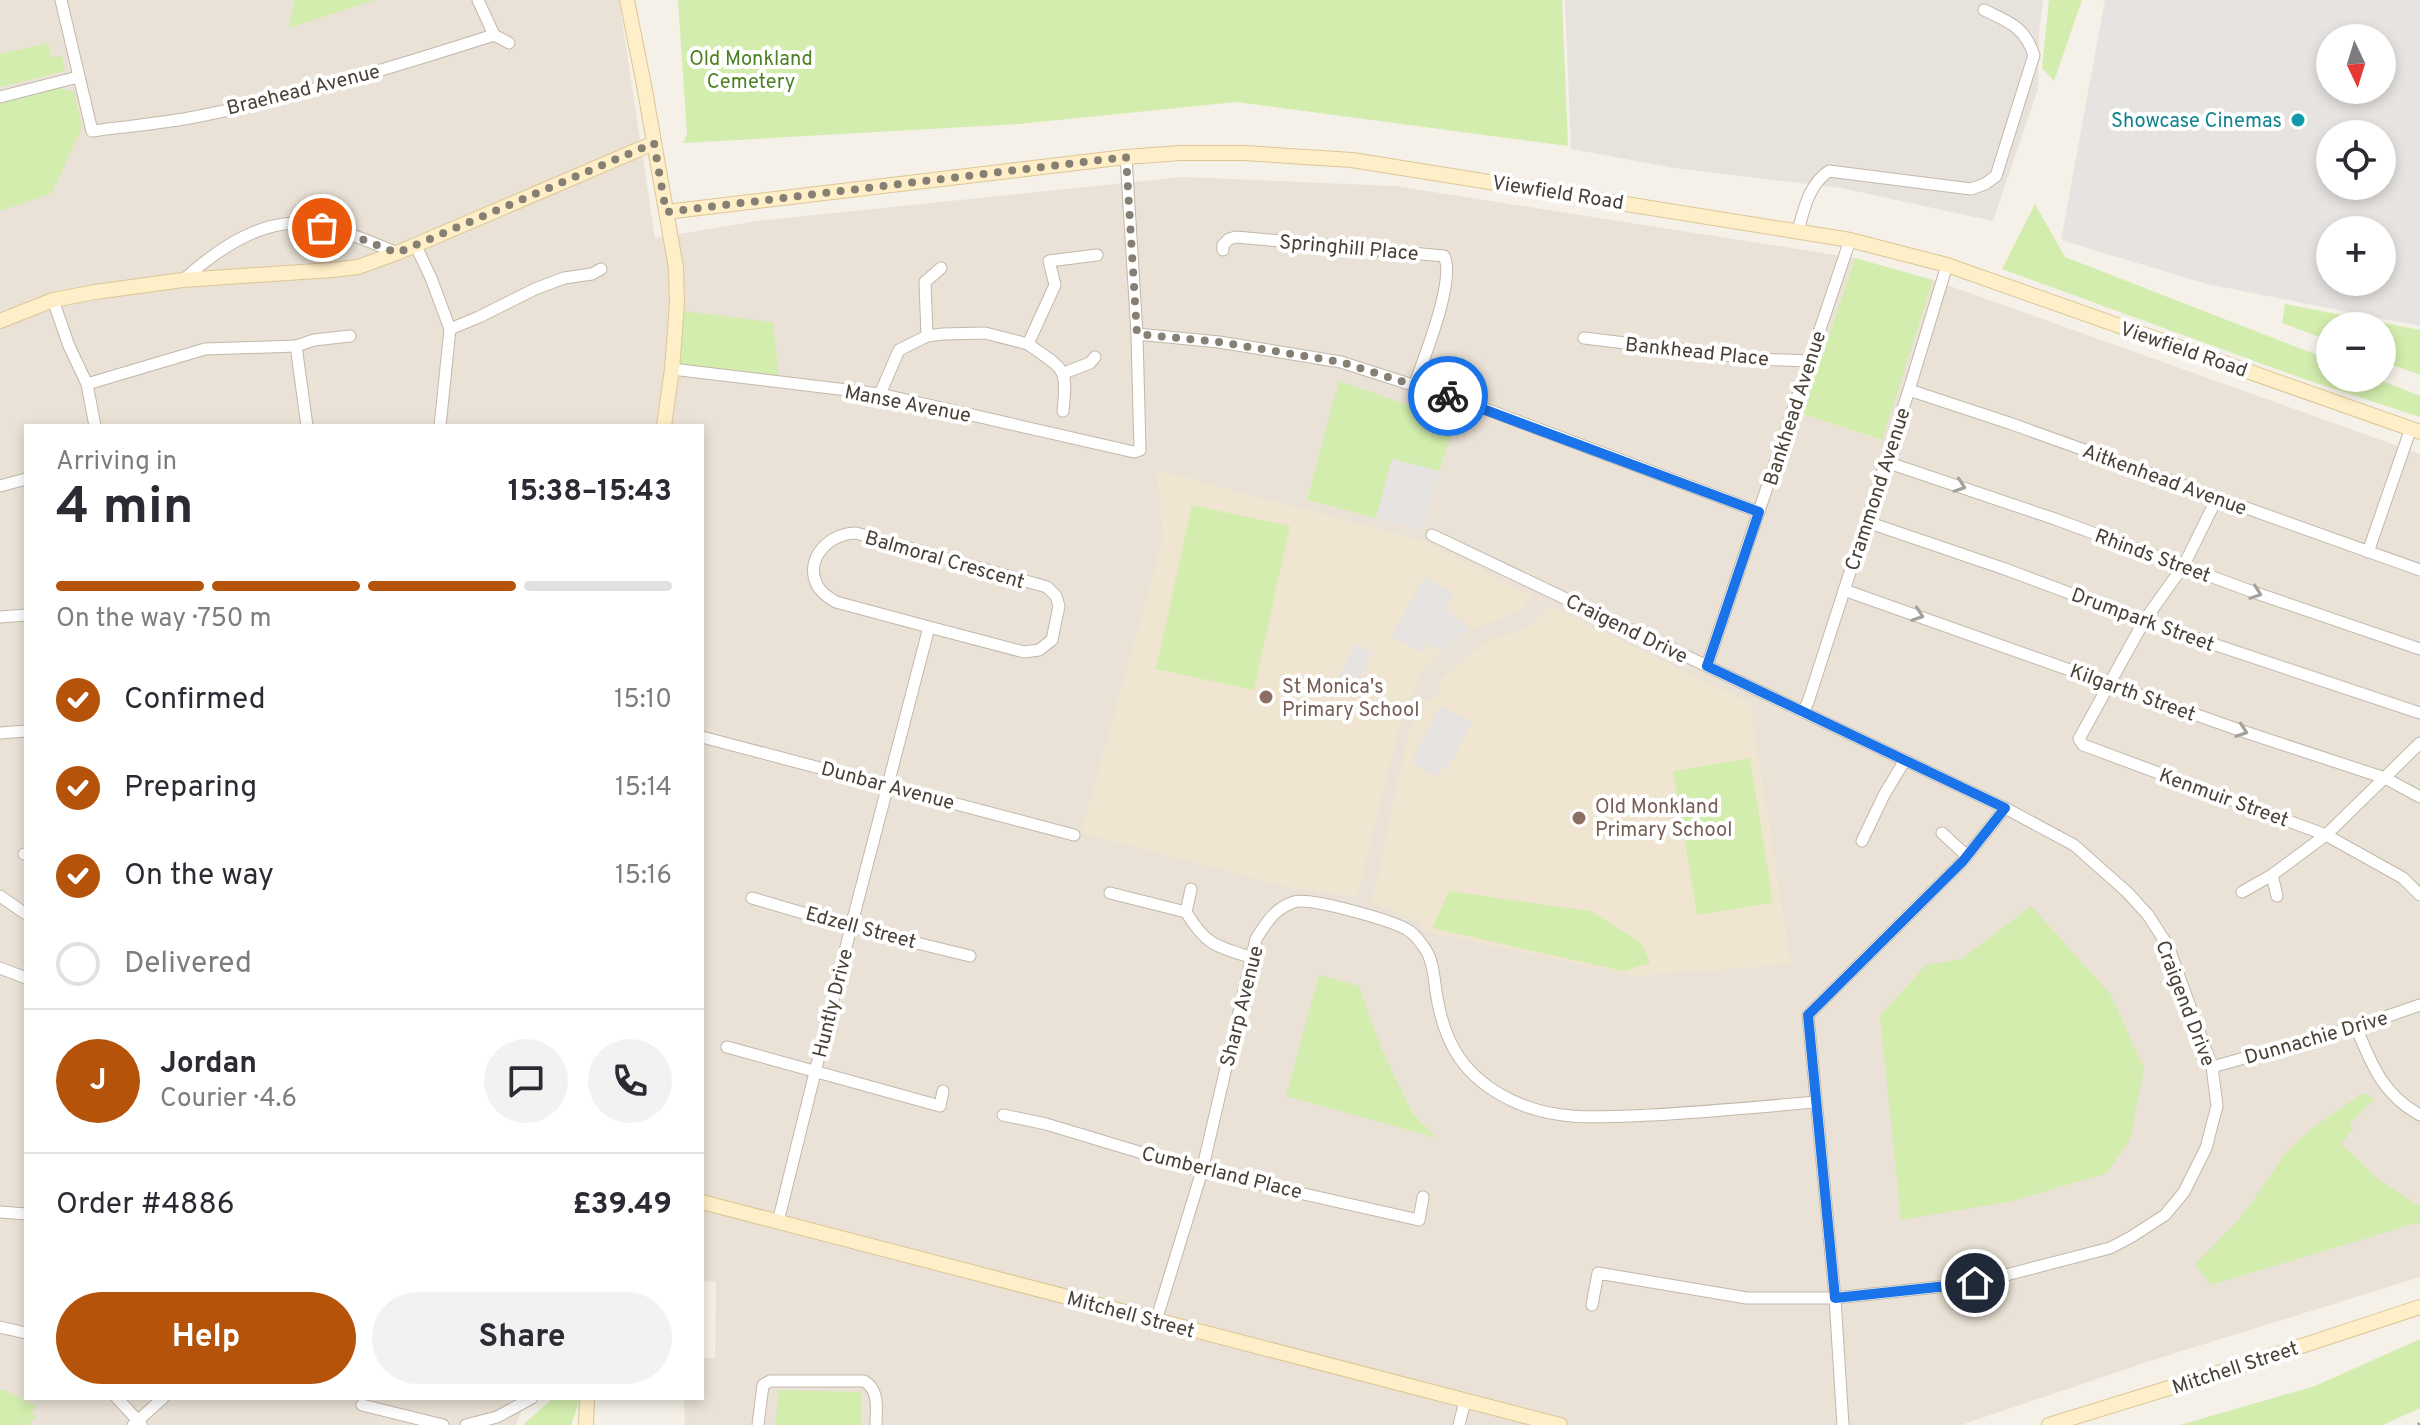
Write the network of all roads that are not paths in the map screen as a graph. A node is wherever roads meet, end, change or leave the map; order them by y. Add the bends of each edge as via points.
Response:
1 (61, 0) edge
2 (478, 0) edge
3 (627, 0) edge
4 (1984, 10) dead end
5 (494, 35) junction
6 (509, 43) dead end
7 (78, 77) junction
8 (0, 97) edge
9 (654, 143) junction
10 (1126, 157) junction
11 (666, 212) junction
12 (1798, 231) junction
13 (1850, 240) junction
14 (415, 244) junction
15 (1223, 250) dead end
16 (397, 253) junction
17 (1097, 255) dead end
18 (1947, 265) junction
19 (941, 268) dead end
20 (601, 269) dead end
21 (183, 280) junction
22 (53, 300) junction
23 (0, 321) edge
24 (450, 329) junction
25 (1137, 334) junction
26 (350, 336) dead end
27 (927, 336) junction
28 (1584, 338) dead end
29 (1028, 344) junction
30 (296, 346) junction
31 (1095, 357) dead end
32 (1809, 361) junction
33 (672, 369) junction
34 (1064, 373) junction
35 (87, 384) junction
36 (1415, 384) junction
37 (1909, 390) junction
38 (880, 394) junction
39 (1063, 411) dead end
40 (95, 424) edge
41 (307, 424) edge
42 (440, 424) edge
43 (664, 424) edge
44 (2416, 430) edge
45 (1886, 462) junction
46 (24, 480) edge
47 (0, 486) edge
48 (2217, 498) junction
49 (1759, 512) junction
50 (1867, 522) junction
51 (1432, 535) dead end
52 (2368, 552) junction
53 (2184, 565) junction
54 (2420, 570) edge
55 (1844, 590) junction
56 (24, 615) edge
57 (0, 617) edge
58 (2144, 621) junction
59 (929, 627) junction
60 (2420, 649) edge
61 (1707, 666) junction
62 (2109, 683) junction
63 (1803, 712) junction
64 (2420, 713) edge
65 (24, 731) edge
66 (0, 733) edge
67 (704, 738) edge
68 (2420, 743) edge
69 (1905, 760) junction
70 (2385, 778) junction
71 (890, 785) junction
72 (2420, 797) edge
73 (2005, 808) junction
74 (1942, 833) dead end
75 (1074, 835) dead end
76 (2326, 835) junction
77 (1862, 841) dead end
78 (1967, 856) junction
79 (2272, 875) junction
80 (1191, 889) dead end
81 (2242, 892) dead end
82 (1110, 893) dead end
83 (2420, 895) edge
84 (0, 896) edge
85 (2277, 896) dead end
86 (752, 898) dead end
87 (1186, 912) junction
88 (24, 913) edge
89 (851, 927) junction
90 (970, 956) dead end
91 (1250, 957) junction
92 (0, 968) edge
93 (24, 977) edge
94 (2420, 1005) edge
95 (2356, 1027) junction
96 (727, 1047) dead end
97 (2212, 1067) junction
98 (815, 1071) junction
99 (943, 1091) dead end
100 (1815, 1102) junction
101 (1003, 1115) dead end
102 (2420, 1115) edge
103 (1202, 1171) junction
104 (1423, 1197) dead end
105 (704, 1203) edge
106 (0, 1212) edge
107 (24, 1214) edge
108 (778, 1222) junction
109 (1835, 1298) junction
110 (1592, 1305) dead end
111 (2420, 1307) edge
112 (1156, 1321) junction
113 (0, 1327) edge
114 (24, 1333) edge
115 (119, 1400) edge
116 (161, 1400) edge
117 (528, 1400) edge
118 (587, 1400) edge
119 (1465, 1401) junction
120 (362, 1405) dead end
121 (138, 1423) edge
122 (443, 1425) edge
123 (466, 1425) edge
124 (586, 1425) edge
125 (758, 1425) edge
126 (876, 1425) edge
127 (1459, 1425) edge
128 (1560, 1425) edge
129 (1843, 1425) edge
130 (2049, 1425) edge

1 - 7 street
2 - 5 street
3 - 9 street
4 - 12 street via 2014,24 2028,38 2034,55 1996,176 1971,189 1829,171 1807,199
5 - 6 street
5 - 7 street, Braehead Avenue via 276,97 185,118 92,131
7 - 8 street
9 - 11 street
9 - 14 street
10 - 11 street, Viewfield Road
10 - 12 street, Viewfield Road via 1244,153 1352,160
10 - 25 street
11 - 33 street via 676,268
12 - 13 street, Viewfield Road
13 - 18 street, Viewfield Road
13 - 32 street, Bankhead Avenue
14 - 16 street
14 - 24 street
15 - 36 street, Springhill Place via 1236,237 1444,256 1444,296
16 - 21 street via 358,267
16 - 21 street via 344,232 285,224 256,232 209,257
17 - 29 street via 1049,261 1055,285
18 - 37 street, Crammond Avenue
18 - 44 street, Viewfield Road
19 - 27 street via 925,282
20 - 24 street via 535,289
21 - 22 street
22 - 23 street
22 - 35 street
24 - 42 street
25 - 36 street via 1341,362
25 - 38 street, Manse Avenue via 1140,450 1134,452
26 - 30 street
27 - 29 street via 985,333
27 - 38 street via 899,350
28 - 32 street, Bankhead Place
29 - 34 street
30 - 35 street via 205,349
30 - 41 street
31 - 34 street
32 - 49 street, Bankhead Avenue
33 - 38 street, Manse Avenue
33 - 43 street
34 - 39 street
35 - 40 street
36 - 49 street
37 - 45 street, Crammond Avenue
37 - 48 street, Aitkenhead Avenue
44 - 52 street
45 - 50 street, Crammond Avenue
45 -> 53 street, Rhinds Street
46 - 47 street
48 - 52 street, Aitkenhead Avenue
48 - 53 street
49 - 61 street, Bankhead Avenue
50 - 55 street, Crammond Avenue
50 - 58 street, Drumpark Street
51 - 61 street, Craigend Drive
52 - 54 street, Aitkenhead Avenue
53 - 58 street
53 -> 60 street, Rhinds Street
55 -> 62 street, Kilgarth Street
55 - 63 street, Crammond Avenue
56 - 57 street
58 - 62 street
58 - 64 street, Drumpark Street
59 - 59 street, Balmoral Crescent via 1024,652 1039,650 1052,640 1059,606 1047,587 856,533 832,538 822,548 814,574 825,595
59 - 71 street
61 - 63 street, Craigend Drive
62 -> 70 street, Kilgarth Street
62 - 76 street, Kenmuir Street via 2079,739 2083,745
63 - 69 street, Craigend Drive
65 - 66 street
67 - 71 street, Dunbar Avenue
68 - 70 street
69 - 73 street, Craigend Drive
69 - 77 street
70 - 72 street, Kilgarth Street
70 - 76 street
71 - 75 street, Dunbar Avenue
71 - 89 street, Huntly Drive
73 - 78 street
73 - 97 street, Craigend Drive via 2074,845 2148,915 2168,946
74 - 78 street
76 - 79 street
76 - 83 street, Kenmuir Street via 2403,878
78 - 100 street via 1808,1015
79 - 81 street
79 - 85 street
80 - 87 street
82 - 87 street
84 - 88 street
86 - 89 street, Edzell Street
87 - 91 street via 1213,945
89 - 90 street, Edzell Street
89 - 98 street, Huntly Drive
91 - 100 street, Sharp Avenue via 1268,919 1296,901 1363,914 1408,930 1428,953 1446,1038 1460,1059 1498,1094 1556,1116 1698,1113
91 - 103 street, Sharp Avenue
92 - 93 street
94 - 95 street, Dunnachie Drive
95 - 97 street, Dunnachie Drive
95 - 102 street via 2376,1075
96 - 98 street
97 - 109 street, Craigend Drive via 2217,1106 2206,1148 2184,1192 2165,1215 2131,1237 2091,1254 1975,1283
98 - 99 street via 940,1106
98 - 108 street, Huntly Drive
100 - 109 street
101 - 103 street, Cumberland Place
103 - 104 street, Cumberland Place via 1419,1220
103 - 112 street, Sharp Avenue
105 - 108 street, Mitchell Street
106 - 107 street
108 - 112 street, Mitchell Street
109 - 110 street, Craigend Drive via 1747,1298 1598,1273
109 - 129 street
111 - 130 street, Mitchell Street
112 - 119 street, Mitchell Street
113 - 114 street
115 - 121 street
116 - 121 street
117 - 123 street via 497,1417
118 - 124 street
119 - 127 street
119 - 128 street, Mitchell Street
120 - 122 street
125 - 126 street via 763,1385 770,1381 864,1381 873,1388

